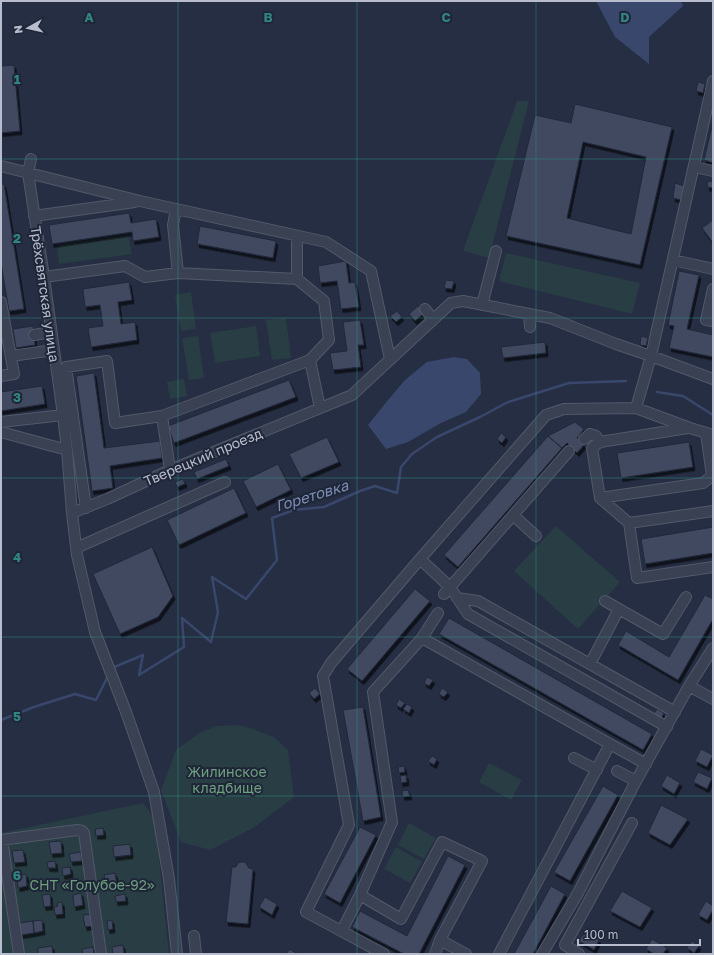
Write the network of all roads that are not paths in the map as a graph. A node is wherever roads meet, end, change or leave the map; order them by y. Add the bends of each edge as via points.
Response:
1 (713, 81) edge
2 (31, 159) dead end
3 (1, 166) edge
4 (694, 167) junction
5 (713, 171) edge
6 (28, 173) junction
7 (140, 201) junction
8 (176, 209) junction
9 (34, 216) junction
10 (297, 236) junction
11 (496, 251) dead end
12 (673, 260) junction
13 (713, 269) edge
14 (178, 273) junction
15 (44, 277) junction
16 (297, 279) junction
17 (713, 289) edge
18 (1, 302) edge
19 (482, 304) junction
20 (425, 309) dead end
21 (529, 314) junction
22 (433, 319) junction
23 (713, 321) edge
24 (530, 327) dead end
25 (51, 332) junction
26 (34, 335) dead end
27 (54, 350) junction
28 (11, 356) junction
29 (651, 356) junction
30 (390, 359) junction
31 (310, 360) junction
32 (1, 376) edge
33 (713, 379) edge
34 (320, 408) junction
35 (636, 408) junction
36 (63, 415) junction
37 (162, 416) junction
38 (1, 422) edge
39 (690, 428) junction
40 (1, 432) edge
41 (710, 434) edge
42 (584, 439) dead end
43 (600, 442) junction
44 (67, 450) junction
45 (569, 451) dead end
46 (170, 470) junction
47 (225, 482) dead end
48 (600, 498) junction
49 (86, 508) junction
50 (713, 512) edge
51 (72, 514) junction
52 (513, 515) junction
53 (629, 523) junction
54 (536, 536) dead end
55 (76, 548) junction
56 (420, 559) junction
57 (713, 567) edge
58 (447, 590) junction
59 (686, 597) dead end
60 (457, 598) junction
61 (605, 601) dead end
62 (619, 609) junction
63 (438, 613) dead end
64 (422, 638) junction
65 (713, 648) edge
66 (590, 664) junction
67 (689, 686) junction
68 (713, 699) edge
69 (675, 712) junction
70 (666, 728) junction
71 (610, 744) junction
72 (574, 758) dead end
73 (646, 764) junction
74 (597, 770) junction
75 (617, 771) dead end
76 (636, 781) junction
77 (632, 823) dead end
78 (2, 840) edge
79 (360, 895) junction
80 (342, 930) junction
81 (194, 936) dead end
82 (440, 940) junction
83 (19, 954) edge
84 (101, 954) edge
85 (177, 954) edge
86 (196, 954) edge
87 (384, 954) edge
88 (435, 954) edge
89 (466, 954) edge
90 (499, 954) edge
91 (542, 954) edge
92 (579, 954) edge

1 - 4 lane
2 - 6 lane
3 - 6 lane
4 - 5 lane
4 - 12 lane
6 - 7 lane
6 - 9 lane, Трёхсвятская улица
7 - 8 lane
7 - 9 lane
8 - 10 lane
8 - 14 lane via 173,225
9 - 15 lane, Трёхсвятская улица
10 - 16 lane
10 - 30 lane via 326,242 371,271
11 - 19 lane
12 - 13 lane
12 - 29 lane
14 - 15 lane via 145,277 125,266
14 - 16 lane
15 - 25 lane, Трёхсвятская улица
16 - 31 lane via 324,301 329,340
17 - 23 lane via 706,320
18 - 28 lane
19 - 21 lane, Тверецкий проезд
19 - 22 lane, Тверецкий проезд via 463,301 451,303
20 - 22 lane
21 - 24 lane
21 - 29 lane, Тверецкий проезд via 550,318
22 - 30 lane, Тверецкий проезд
25 - 26 lane
25 - 27 lane, Трёхсвятская улица
27 - 28 lane
27 - 36 lane, Трёхсвятская улица
28 - 32 lane via 14,374
29 - 33 lane, Тверецкий проезд
29 - 35 lane
30 - 34 lane, Тверецкий проезд via 352,394
31 - 34 lane
31 - 37 lane
34 - 46 lane, Тверецкий проезд
35 - 39 lane
35 - 56 lane via 564,409 546,415
36 - 38 lane
36 - 44 lane
37 - 46 lane
37 - 49 lane via 116,422 107,361 66,367
39 - 41 lane
39 - 43 lane
40 - 44 lane
41 - 48 lane via 712,476 703,483
42 - 43 lane via 590,434 596,436
43 - 48 lane via 592,448
44 - 51 lane
45 - 52 lane
46 - 49 lane, Тверецкий проезд
47 - 55 lane
48 - 53 lane
49 - 51 lane, Тверецкий проезд
50 - 53 lane
51 - 55 lane
52 - 54 lane
52 - 58 lane
53 - 57 lane via 637,578
55 - 85 lane via 95,632 154,792 169,879
56 - 58 lane
56 - 80 lane via 331,663 323,676 349,825 306,912
58 - 60 lane
59 - 62 lane via 662,634
60 - 66 lane via 478,601
60 - 70 lane via 468,614
61 - 62 lane
62 - 66 lane
63 - 64 lane
64 - 71 lane
64 - 79 lane via 373,692 392,822
65 - 67 lane
66 - 69 lane
67 - 68 lane
67 - 69 lane
69 - 70 lane
70 - 73 lane
71 - 73 lane
71 - 74 lane
72 - 74 lane
73 - 76 lane
74 - 90 lane
75 - 76 lane
76 - 91 lane via 578,893
77 - 92 lane via 565,945
78 - 83 lane
78 - 84 lane via 77,830 84,833
79 - 80 lane
79 - 82 lane via 401,919 442,842 482,861
80 - 87 lane
81 - 86 lane
82 - 88 lane
82 - 89 lane

